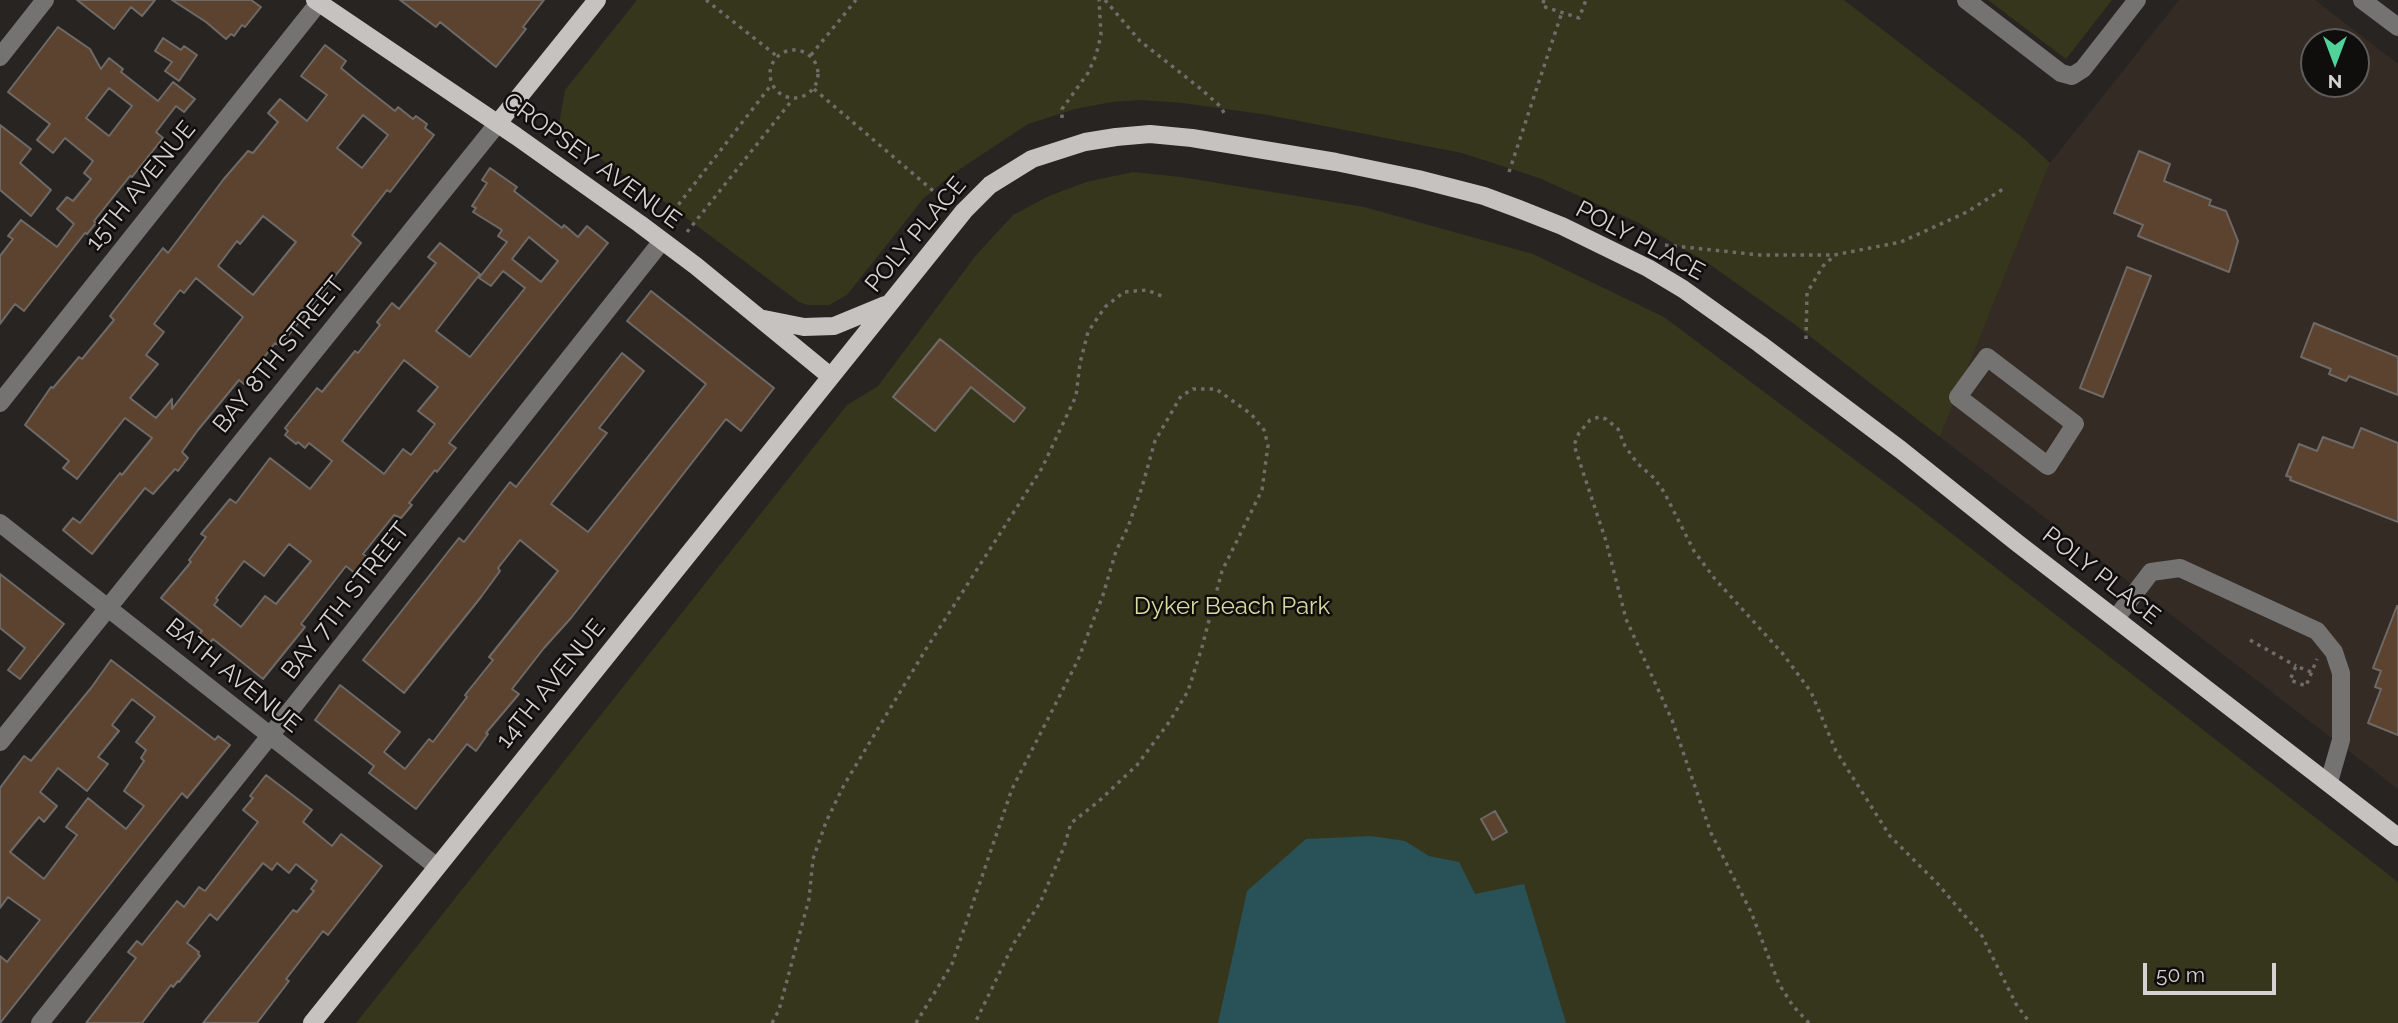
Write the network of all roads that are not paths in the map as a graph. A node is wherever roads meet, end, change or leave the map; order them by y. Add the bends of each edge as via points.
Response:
1 (45, 0) edge
2 (597, 0) edge
3 (1966, 0) edge
4 (2137, 0) edge
5 (2362, 0) edge
6 (318, 1) edge
7 (2398, 27) edge
8 (0, 57) edge
9 (498, 123) junction
10 (662, 241) junction
11 (890, 303) junction
12 (760, 318) junction
13 (830, 376) junction
14 (0, 403) edge
15 (2048, 466) joint
16 (0, 523) edge
17 (107, 607) junction
18 (2116, 618) junction
19 (269, 737) junction
20 (0, 742) edge
21 (2329, 782) junction
22 (2398, 837) edge
23 (436, 866) junction
24 (40, 1023) edge
25 (312, 1023) edge

1 - 8 street
2 - 9 main road, BAY 8TH STREET
3 - 4 street via 2061,73 2072,76 2083,69
5 - 7 street
6 - 9 main road, CROPSEY AVENUE
6 - 14 street, 15TH AVENUE
9 - 10 main road, CROPSEY AVENUE
9 - 17 street, BAY 8TH STREET
10 - 12 main road, CROPSEY AVENUE
10 - 19 street, BAY 7TH STREET
11 - 12 main road via 834,326 804,327
11 - 13 main road, POLY PLACE
11 - 18 main road, POLY PLACE via 964,211 990,186 1032,159 1085,142 1150,134 1192,138 1429,181 1562,226 1683,289 1901,450
12 - 13 main road, CROPSEY AVENUE
13 - 23 main road, 14TH AVENUE
15 - 15 street via 1958,397 1987,357 2075,424
16 - 17 street, BATH AVENUE
17 - 19 street, BATH AVENUE
17 - 20 street, BAY 8TH STREET
18 - 21 main road, POLY PLACE
18 - 21 street via 2151,572 2180,568 2317,631 2334,652 2341,673 2341,740
19 - 23 street, BATH AVENUE
19 - 24 street, BAY 7TH STREET
21 - 22 main road, POLY PLACE
23 - 25 main road, 14TH AVENUE

